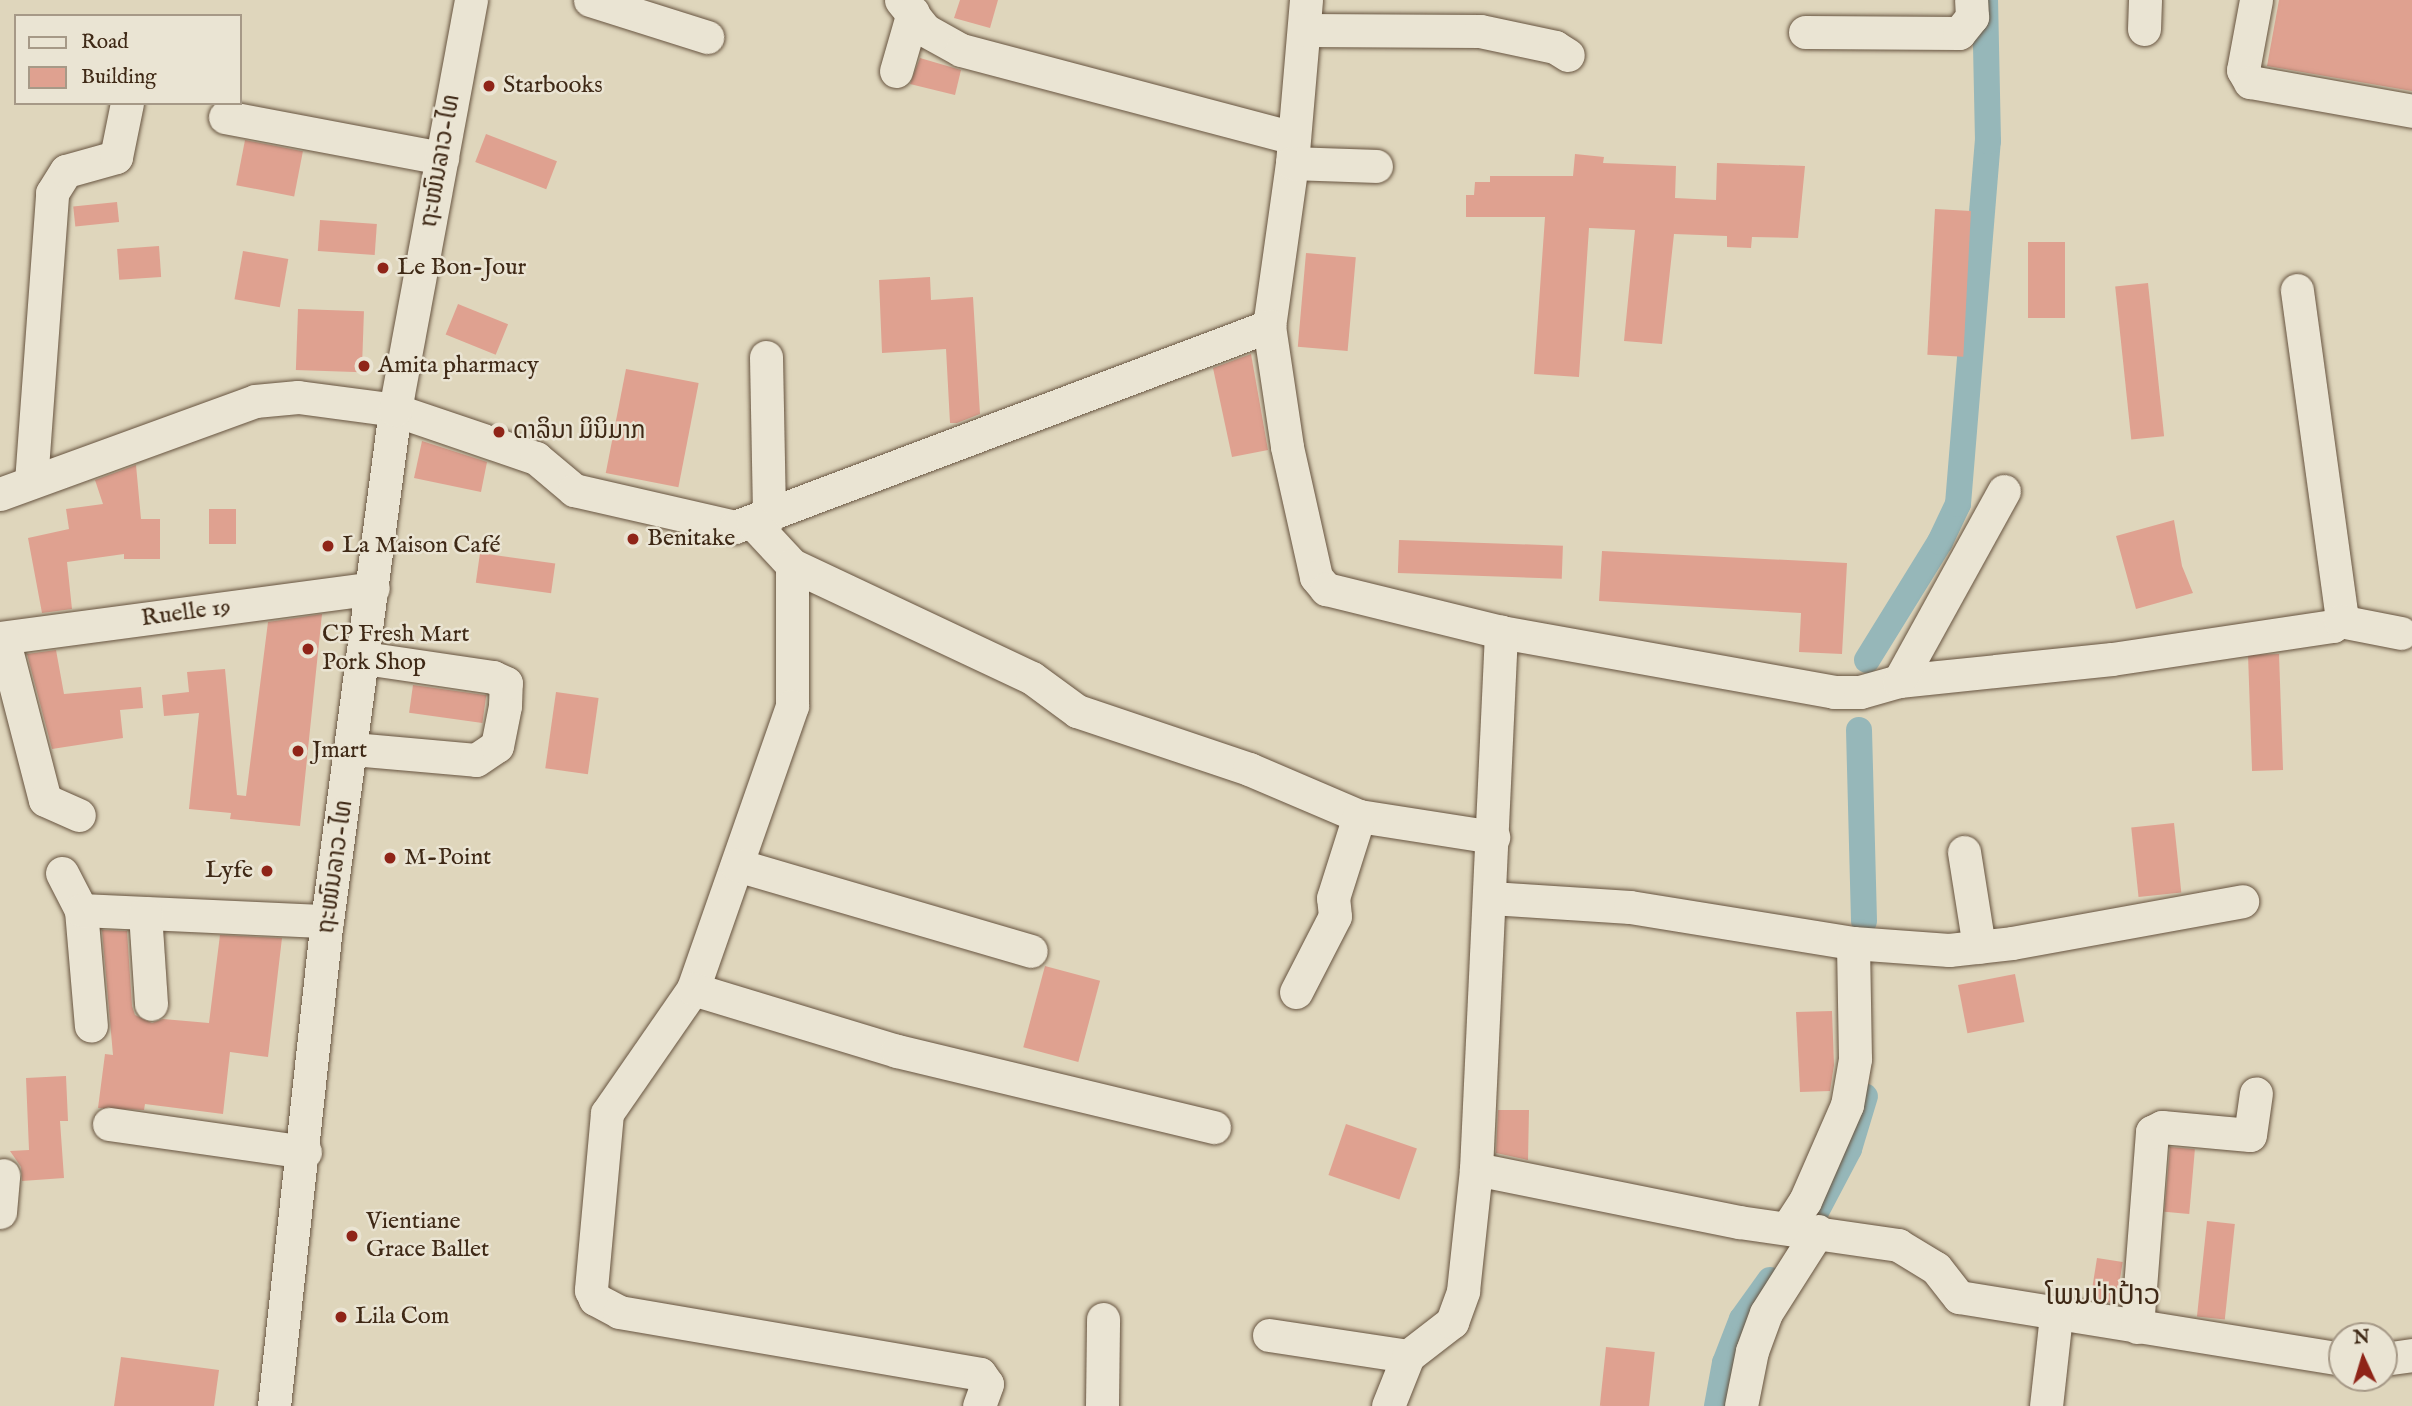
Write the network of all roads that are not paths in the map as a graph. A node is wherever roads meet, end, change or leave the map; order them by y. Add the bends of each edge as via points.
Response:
1 (471, 0) edge
2 (590, 0) edge
3 (1971, 0) edge
4 (2256, 0) edge
5 (907, 6) edge
6 (1306, 15) edge
7 (1805, 32) dead end
8 (707, 37) dead end
9 (1568, 55) dead end
10 (896, 71) dead end
11 (127, 105) edge
12 (2412, 111) edge
13 (225, 117) dead end
14 (1293, 151) junction
15 (442, 158) junction
16 (1376, 166) dead end
17 (2297, 290) dead end
18 (1269, 326) junction
19 (766, 358) dead end
20 (396, 410) junction
21 (31, 482) junction
22 (2004, 491) dead end
23 (0, 494) edge
24 (761, 520) junction
25 (792, 565) junction
26 (373, 588) junction
27 (2340, 621) junction
28 (1501, 632) junction
29 (2402, 633) dead end
30 (2, 638) edge
31 (364, 658) junction
32 (1899, 681) junction
33 (353, 749) junction
34 (79, 815) dead end
35 (1359, 816) junction
36 (1493, 836) junction
37 (1964, 852) dead end
38 (737, 865) junction
39 (62, 873) dead end
40 (1491, 898) junction
41 (2242, 901) dead end
42 (81, 910) junction
43 (145, 913) junction
44 (327, 921) junction
45 (1853, 943) junction
46 (1979, 947) junction
47 (1031, 951) dead end
48 (694, 989) junction
49 (1296, 992) dead end
50 (150, 1004) dead end
51 (91, 1026) dead end
52 (2256, 1093) dead end
53 (109, 1124) dead end
54 (1214, 1128) dead end
55 (305, 1152) junction
56 (1476, 1169) junction
57 (2, 1175) dead end
58 (0, 1212) edge
59 (1803, 1229) junction
60 (2056, 1315) junction
61 (1103, 1320) dead end
62 (2137, 1327) junction
63 (1269, 1335) dead end
64 (1408, 1356) junction
65 (2328, 1357) edge
66 (274, 1406) edge
67 (979, 1406) edge
68 (1102, 1406) edge
69 (1388, 1406) edge
70 (1741, 1406) edge
71 (2046, 1406) edge

1 - 15 street, ຖະໜົນລາວ-ໄທ
2 - 8 street
3 - 7 street via 1972,18 1959,33
4 - 12 street via 2244,70 2250,82
5 - 10 street
5 - 14 street via 925,30 961,50
6 - 9 street via 1480,31 1555,47
6 - 14 street
11 - 21 street via 116,157 66,171 52,193
13 - 15 street
14 - 16 street
14 - 18 street
15 - 20 street, ຖະໜົນລາວ-ໄທ
17 - 27 street
18 - 24 street
18 - 28 street via 1287,447 1318,585
19 - 24 street
20 - 21 street via 298,397 255,401
20 - 24 street via 536,458 574,490 735,527
20 - 26 street, ຖະໜົນລາວ-ໄທ
21 - 23 street
22 - 32 street
24 - 25 street
25 - 35 street via 1032,678 1077,711 1249,769
25 - 38 street via 792,706
26 - 30 street, Ruelle 19
26 - 31 street, ຖະໜົນລາວ-ໄທ
27 - 29 street
27 - 32 street via 2333,626 2112,659
28 - 32 street via 1834,692 1860,692
28 - 36 street
30 - 34 street via 45,800
31 - 33 street, ຖະໜົນລາວ-ໄທ
31 - 33 street via 493,677 506,683 505,706 497,746 476,760
33 - 44 street, ຖະໜົນລາວ-ໄທ
35 - 36 street
35 - 49 street via 1333,898 1335,916
36 - 40 street
37 - 46 street
38 - 47 street
38 - 48 street
39 - 42 street
40 - 45 street via 1630,907
40 - 56 street
41 - 46 street
42 - 43 street
42 - 51 street
43 - 44 street
43 - 50 street
44 - 55 street, ຖະໜົນລາວ-ໄທ
45 - 46 street via 1949,950
45 - 59 street via 1854,1059 1847,1105 1805,1201
48 - 54 street via 897,1051
48 - 67 street via 607,1113 589,1277 595,1299 619,1312 980,1374 987,1384
52 - 62 street via 2250,1135 2162,1128 2152,1132
53 - 55 street
55 - 66 street, ຖະໜົນລາວ-ໄທ
56 - 59 street via 1739,1222
56 - 64 street via 1463,1291 1452,1322
57 - 58 street
59 - 60 street via 1898,1245 1919,1255 1959,1297
59 - 70 street via 1752,1351
60 - 62 street
60 - 71 street
61 - 68 street
62 - 65 street
63 - 64 street
64 - 69 street

